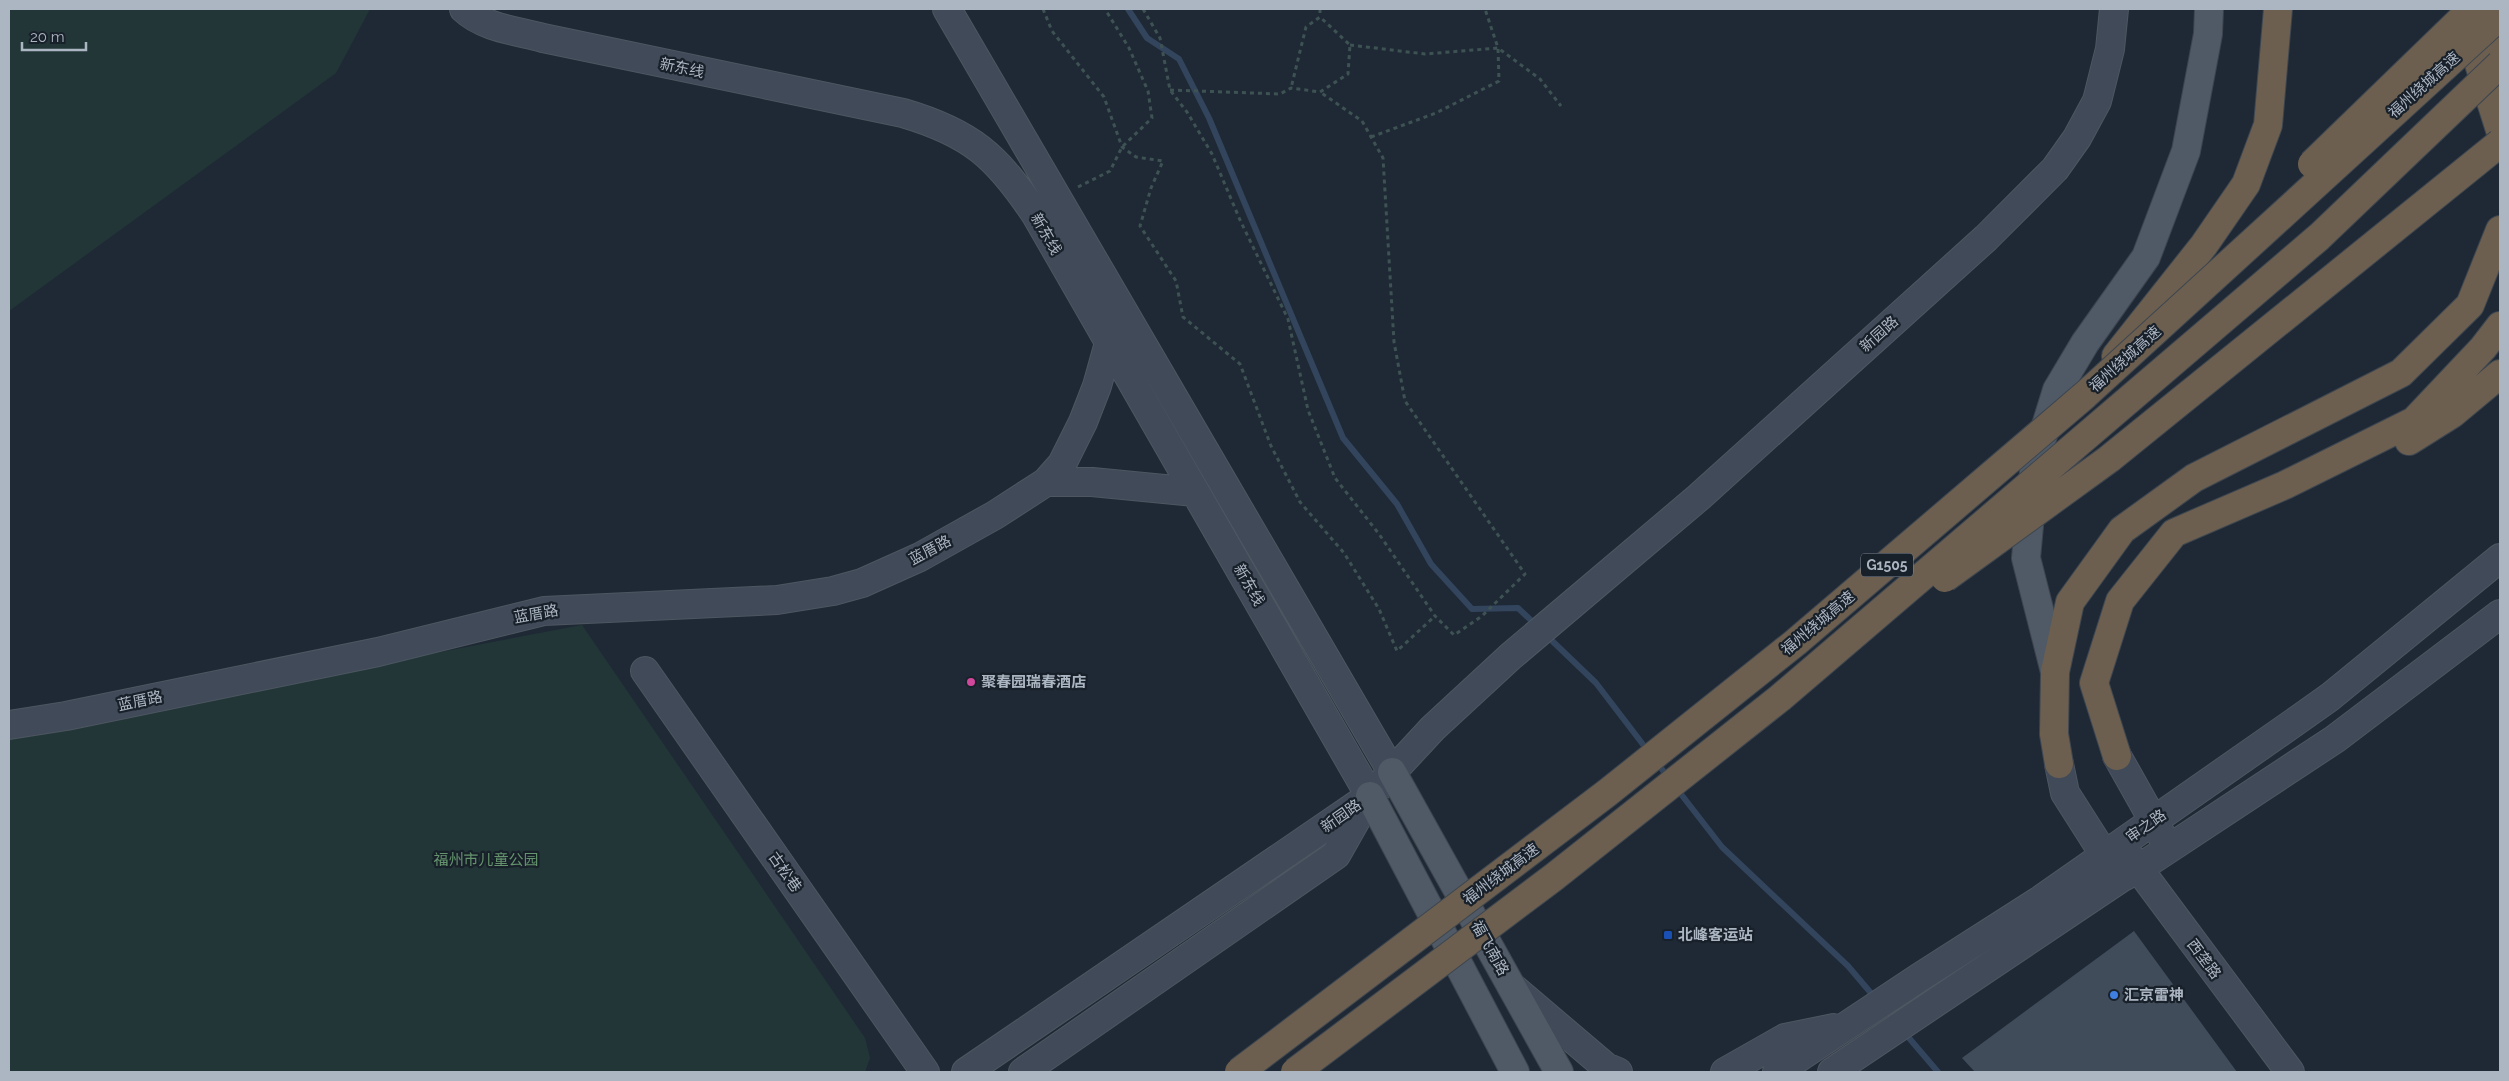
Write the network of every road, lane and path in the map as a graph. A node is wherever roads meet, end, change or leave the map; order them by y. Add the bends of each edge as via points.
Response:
1 (464, 9) edge
2 (948, 9) edge
3 (1042, 9) edge
4 (1105, 9) edge
5 (1144, 9) edge
6 (1320, 9) edge
7 (1485, 9) edge
8 (2114, 9) edge
9 (2209, 9) edge
10 (2278, 9) edge
11 (2462, 9) edge
12 (2472, 9) edge
13 (2488, 9) edge
14 (2500, 16) edge
15 (1320, 17) junction
16 (1350, 45) junction
17 (1498, 48) junction
18 (2500, 50) edge
19 (2500, 64) edge
20 (1291, 88) junction
21 (1170, 90) junction
22 (1320, 92) junction
23 (1562, 106) dead end
24 (2500, 130) edge
25 (1371, 137) junction
26 (2500, 143) edge
27 (1122, 147) junction
28 (1058, 198) junction
29 (2500, 230) edge
30 (2500, 307) edge
31 (2500, 326) edge
32 (1109, 343) junction
33 (2483, 348) junction
34 (2500, 374) edge
35 (2085, 395) junction
36 (1046, 482) junction
37 (2285, 485) junction
38 (1195, 492) junction
39 (2500, 558) edge
40 (2500, 614) edge
41 (1435, 616) junction
42 (645, 671) dead end
43 (2055, 672) junction
44 (1780, 698) junction
45 (9, 725) edge
46 (2117, 756) joint
47 (2059, 764) joint
48 (1392, 772) junction
49 (1370, 796) junction
50 (2152, 821) junction
51 (2170, 847) junction
52 (2112, 850) junction
53 (2129, 874) junction
54 (1511, 986) junction
55 (1850, 1025) junction
56 (1868, 1048) junction
57 (925, 1072) edge
58 (966, 1072) edge
59 (1023, 1072) edge
60 (1239, 1072) edge
61 (1295, 1072) edge
62 (1515, 1072) edge
63 (1559, 1072) edge
64 (1618, 1072) edge
65 (1725, 1072) edge
66 (1777, 1072) edge
67 (1832, 1072) edge
68 (1841, 1072) edge
69 (2290, 1072) edge

1 - 32 main road, 新东线 via 496,26 543,38 903,113 955,132 987,154 1017,187
2 - 28 main road, 新东线
3 - 27 path via 1052,31 1104,97
4 - 27 path via 1148,91 1152,118
5 - 21 path via 1160,38
6 - 15 path
7 - 17 path
8 - 48 main road, 新园路 via 2110,49 2097,101 2055,169 1986,238 1706,491 1511,656 1433,728
9 - 43 main road via 2208,34 2186,151 2146,257 2057,390 2035,461 2026,558
10 - 35 highway, bridge via 2268,125 2246,184 2204,245
11 - 24 highway
12 - 35 highway, bridge via 2359,117
13 - 18 highway
14 - 35 highway, 福州绕城高速 / G1505, bridge
15 - 16 path
15 - 20 path via 1306,26
16 - 17 path via 1425,54
16 - 22 path via 1348,74
17 - 23 path via 1540,79
17 - 25 path via 1499,81 1436,113
19 - 44 highway, G1505, bridge via 2319,237
20 - 21 path via 1280,94
20 - 22 path
21 - 41 path via 1212,154 1288,319 1308,410 1335,478 1379,534
22 - 25 path via 1362,121
25 - 41 path via 1383,158 1394,342 1405,401 1525,574 1482,616 1454,635
26 - 44 highway, bridge via 2109,459
27 - 28 path via 1110,171
27 - 41 path via 1136,157 1163,161 1140,226 1176,282 1183,317 1240,364 1271,446 1300,502 1344,553 1379,608 1398,651
28 - 48 main road, 新东线
29 - 43 highway via 2470,305 2401,373 2194,478 2122,530 2070,602
30 - 33 highway
31 - 33 highway
32 - 36 main road, 蓝厝路 via 1083,422 1062,464
32 - 38 main road, 新东线
33 - 37 highway via 2414,421
34 - 37 highway via 2452,414 2403,444
35 - 60 highway, 福州绕城高速 / G1505, bridge via 1796,642 1660,751
36 - 38 main road via 1092,482
36 - 45 main road, 蓝厝路 via 995,515 920,556 862,583 833,591 745,603 544,611 378,652
37 - 46 highway via 2174,534 2120,601 2094,683
38 - 49 main road, 新东线
39 - 50 main road, 审之路 via 2330,697
40 - 51 main road, 审之路 via 2335,739
42 - 57 main road, 古松巷
43 - 47 highway via 2054,734
44 - 61 highway, G1505, bridge via 1554,877
46 - 50 main road
47 - 52 main road, 西垄路 via 2065,793
48 - 49 main road, 新园路
48 - 54 main road, 福飞南路
49 - 58 main road, 新园路
49 - 59 main road, 新园路 via 1336,855
49 - 62 main road
50 - 51 main road
50 - 52 main road, 审之路
51 - 53 main road, 审之路
52 - 53 main road, 西垄路
52 - 55 main road, 审之路
53 - 56 main road, 审之路
53 - 69 main road, 西垄路
54 - 63 main road, 福飞南路
54 - 64 main road via 1606,1066
55 - 65 main road via 1785,1038
55 - 66 main road, 审之路
56 - 67 main road, 审之路
56 - 68 main road

